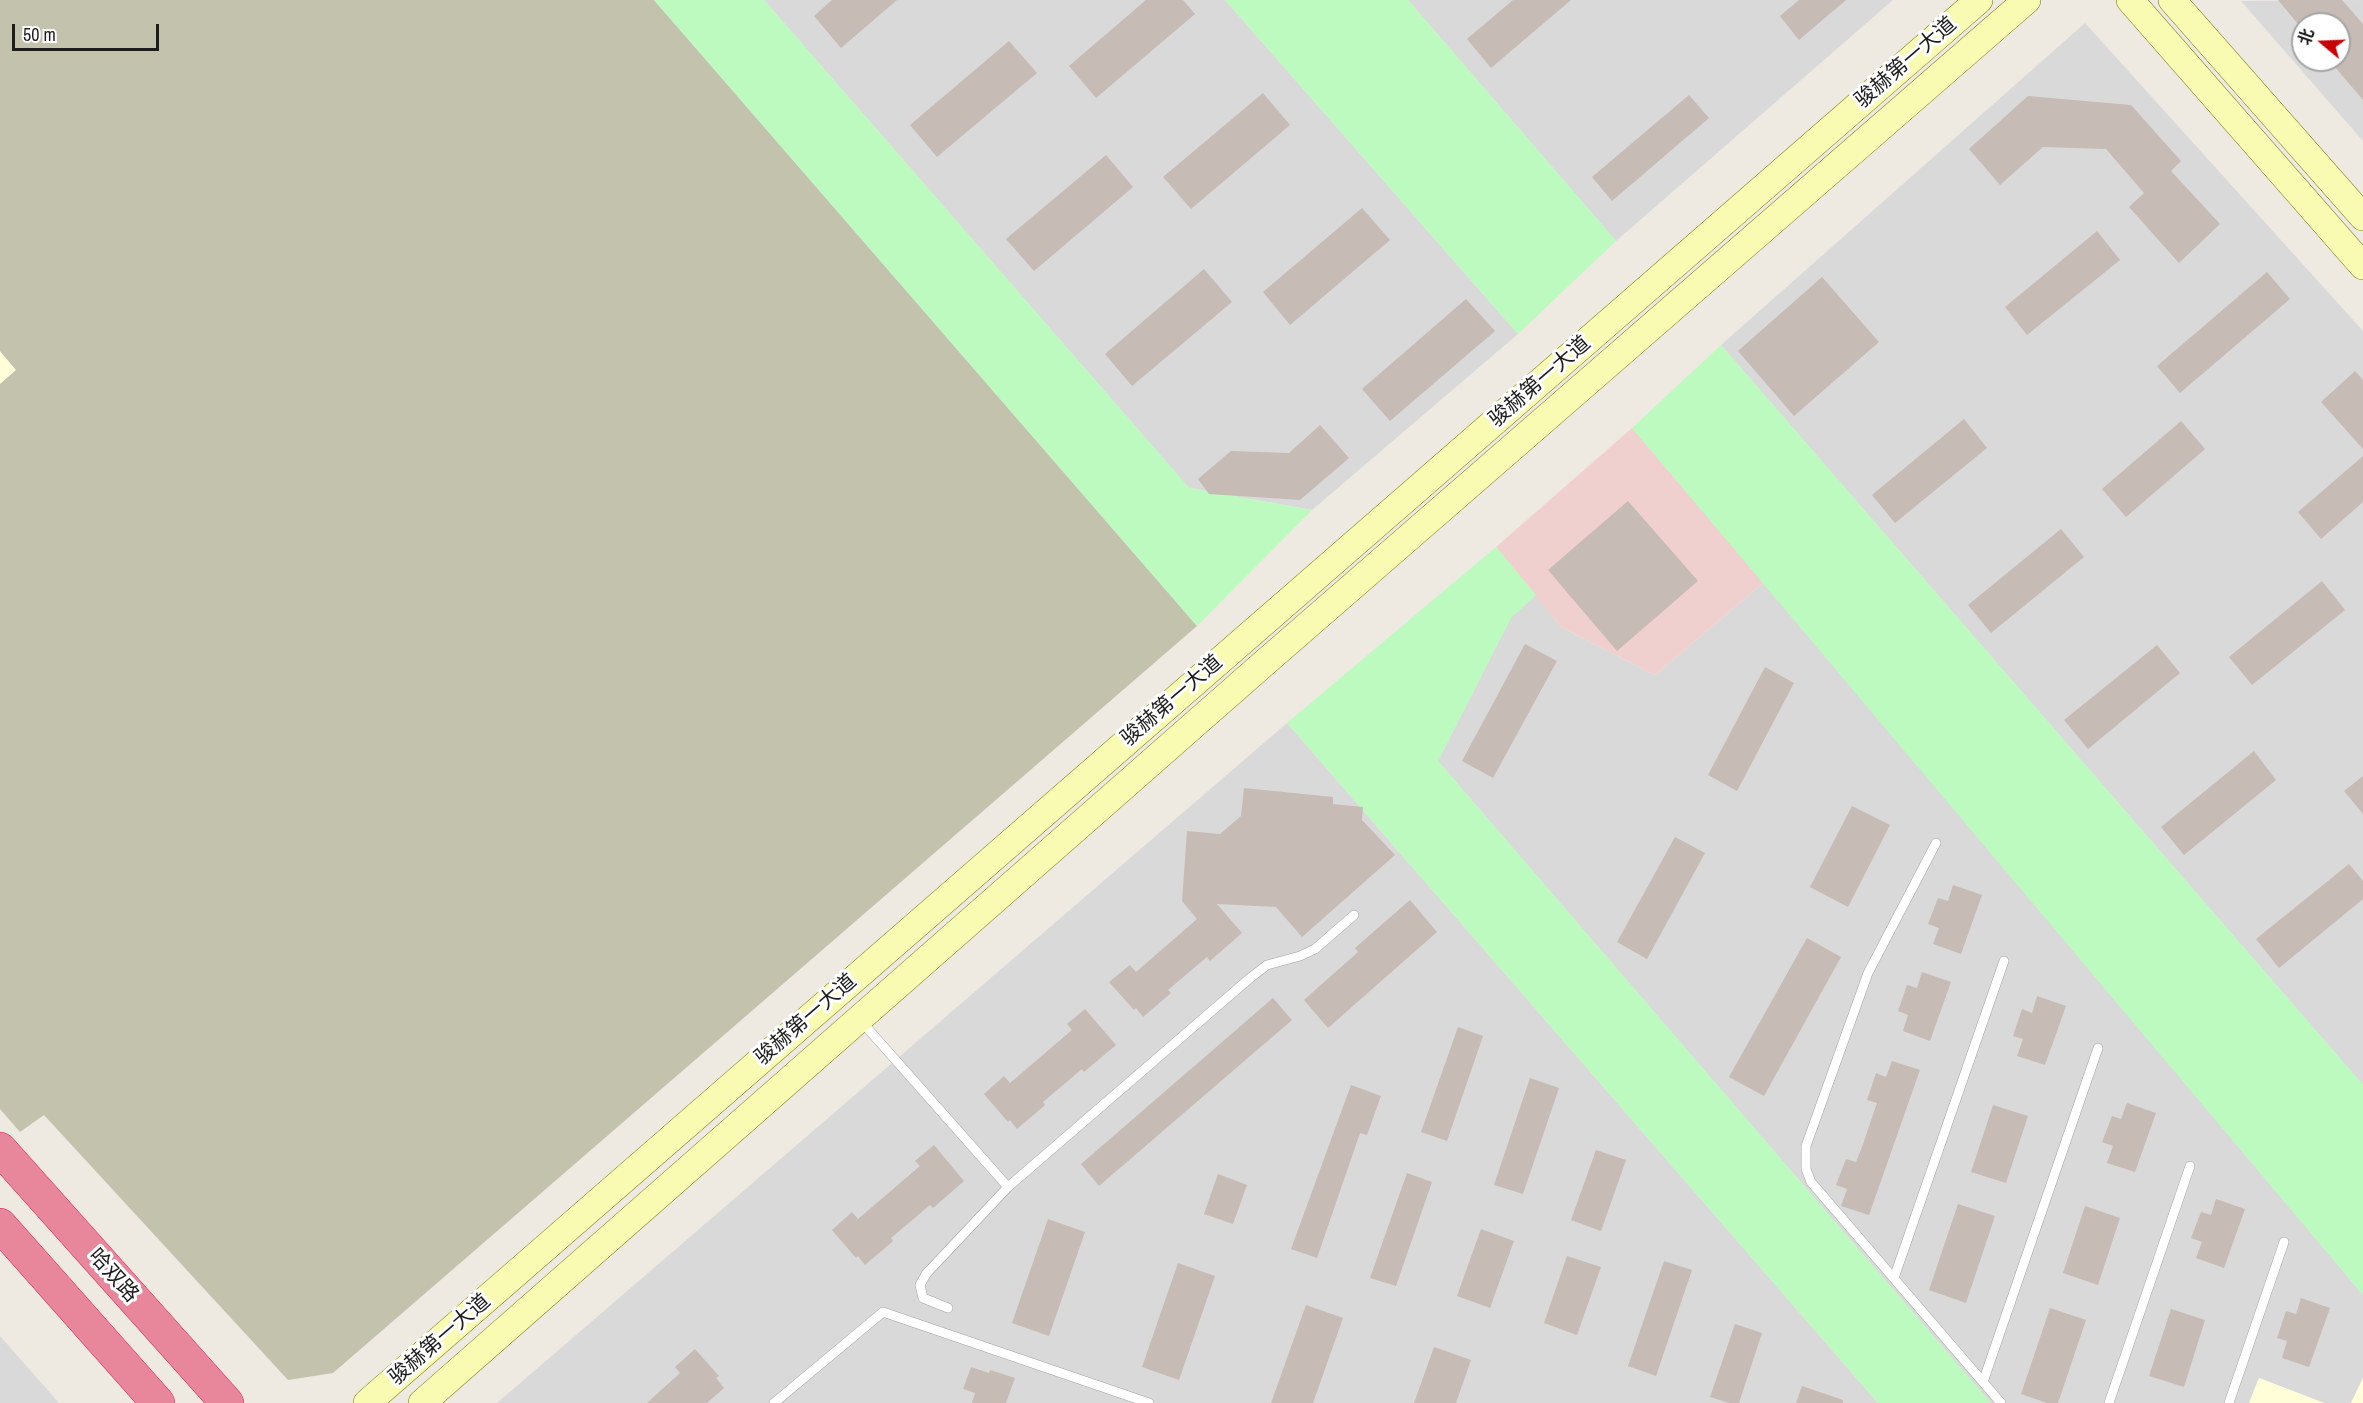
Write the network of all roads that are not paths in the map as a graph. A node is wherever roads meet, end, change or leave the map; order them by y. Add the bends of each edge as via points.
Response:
1 (1979, 0) edge
2 (2027, 0) edge
3 (2130, 0) edge
4 (2172, 0) edge
5 (2363, 217) edge
6 (2363, 266) edge
7 (1936, 843) dead end
8 (1354, 915) dead end
9 (2004, 961) dead end
10 (860, 1019) junction
11 (2098, 1048) dead end
12 (0, 1149) edge
13 (2190, 1166) dead end
14 (1008, 1187) junction
15 (0, 1225) edge
16 (2284, 1242) dead end
17 (1894, 1278) junction
18 (948, 1308) dead end
19 (1983, 1382) junction
20 (158, 1403) edge
21 (227, 1403) edge
22 (367, 1403) edge
23 (422, 1403) edge
24 (774, 1403) edge
25 (1149, 1403) edge
26 (2001, 1403) edge
27 (2109, 1403) edge
28 (2229, 1403) edge

1 - 22 main road, 骏赫第一大道
2 - 10 main road, 骏赫第一大道
3 - 6 main road
4 - 5 main road
7 - 17 lane via 1868,973 1805,1154 1811,1182
8 - 14 lane via 1315,949 1267,965 1250,978
9 - 17 lane
10 - 14 lane
10 - 23 main road, 骏赫第一大道
11 - 19 lane
12 - 21 highway, 哈双路
13 - 27 lane
14 - 18 lane via 920,1285 923,1298
15 - 20 highway
16 - 28 lane
17 - 19 lane
19 - 26 lane
24 - 25 lane via 883,1312

